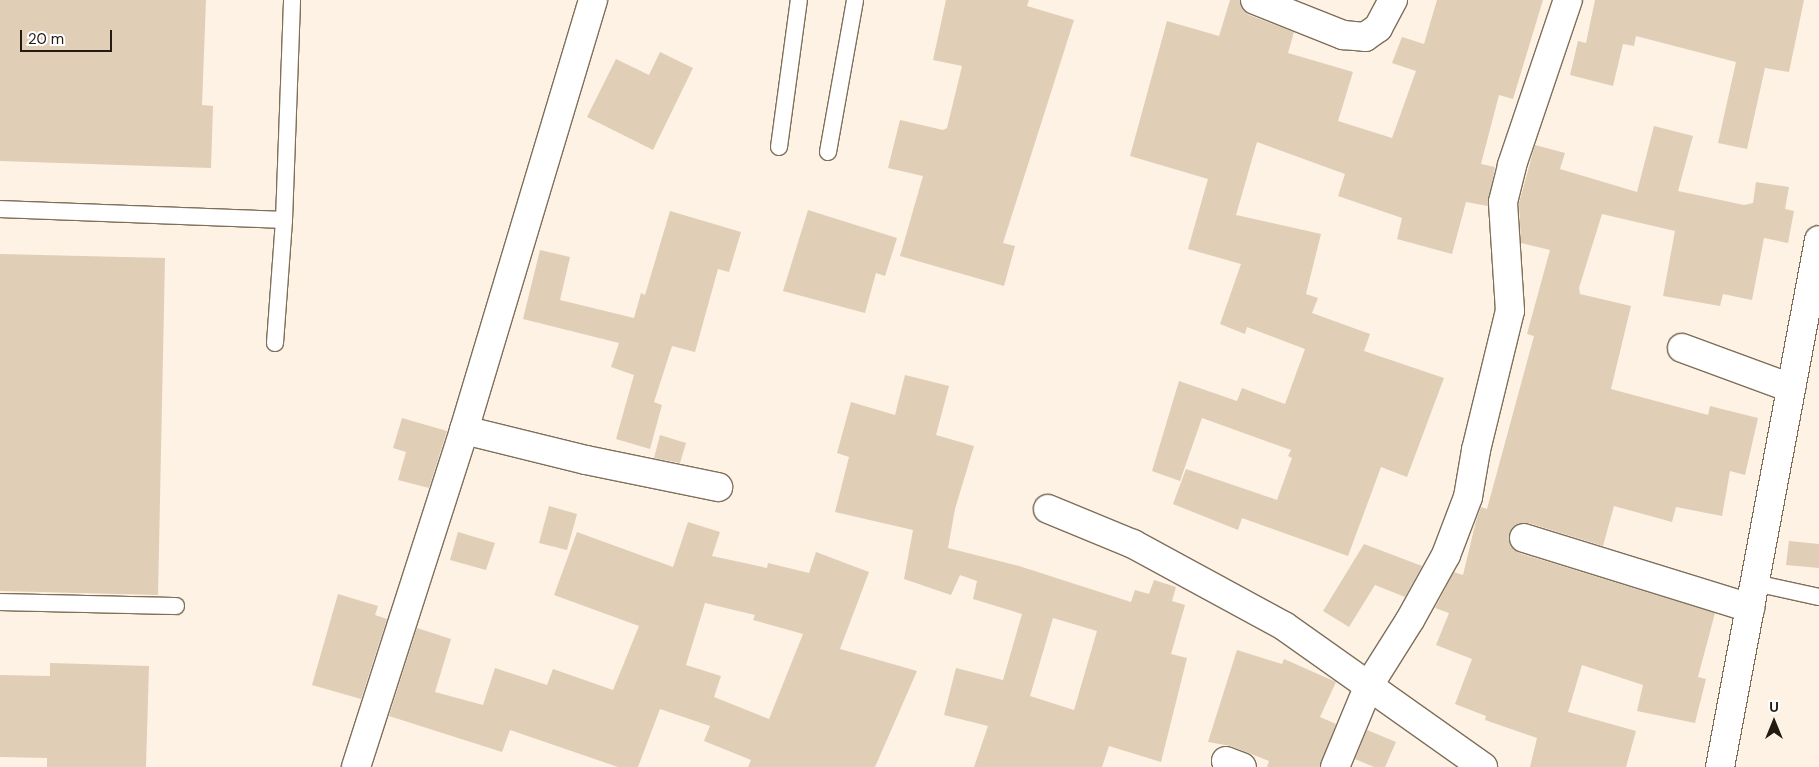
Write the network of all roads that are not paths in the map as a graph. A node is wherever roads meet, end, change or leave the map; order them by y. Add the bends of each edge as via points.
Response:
1 (292, 0) edge
2 (593, 0) edge
3 (799, 0) edge
4 (855, 0) edge
5 (1255, 0) edge
6 (1393, 0) edge
7 (1568, 0) edge
8 (778, 147) dead end
9 (828, 152) dead end
10 (0, 209) edge
11 (284, 220) junction
12 (1819, 240) edge
13 (275, 343) dead end
14 (1682, 348) dead end
15 (1792, 388) junction
16 (464, 430) junction
17 (718, 487) dead end
18 (1048, 508) dead end
19 (1524, 538) dead end
20 (1753, 595) junction
21 (1819, 597) edge
22 (0, 602) edge
23 (176, 606) dead end
24 (1369, 685) junction
25 (356, 767) edge
26 (1335, 767) edge
27 (1483, 767) edge
28 (1720, 767) edge

1 - 11 lane
2 - 16 street
3 - 8 lane
4 - 9 lane
5 - 6 street via 1343,34 1365,37 1378,28
7 - 24 street via 1512,165 1504,202 1510,311 1476,450 1468,497 1446,554
10 - 11 lane
11 - 13 lane
12 - 15 street
14 - 15 street
15 - 20 street
16 - 17 street via 586,460
16 - 25 street
18 - 24 street via 1133,544 1196,576 1284,626
19 - 20 street
20 - 21 lane
20 - 28 street
22 - 23 lane
24 - 26 street
24 - 27 street

